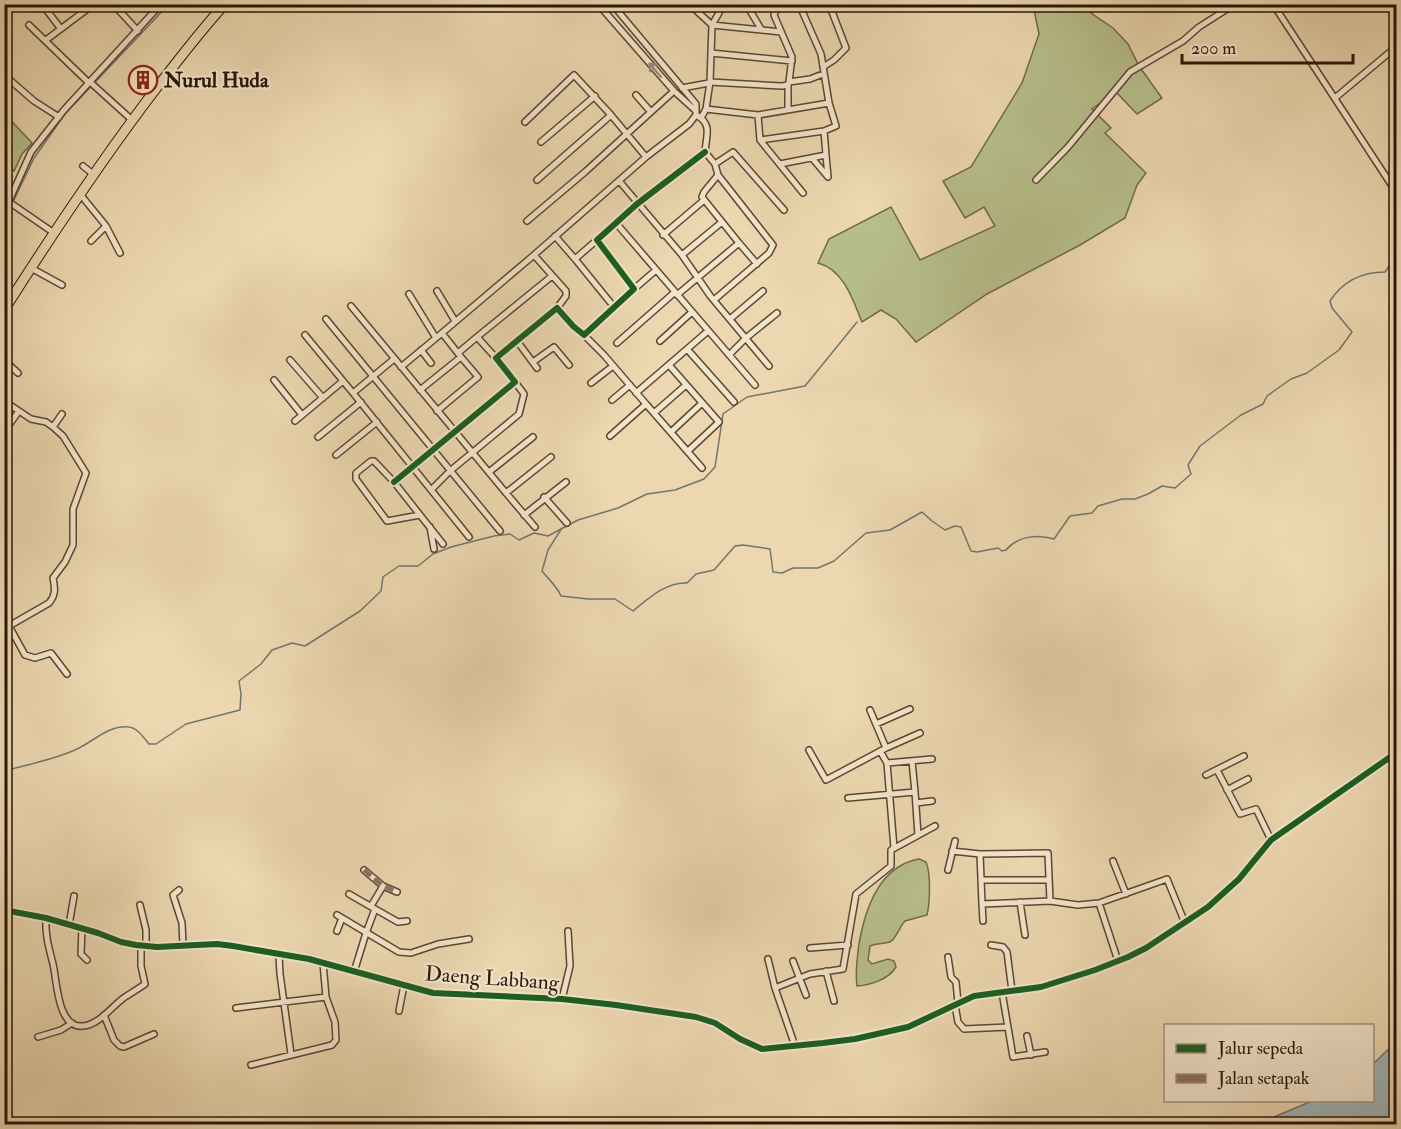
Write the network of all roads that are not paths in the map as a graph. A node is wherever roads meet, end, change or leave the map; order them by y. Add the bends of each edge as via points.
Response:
1 (42, 4) edge
2 (94, 4) edge
3 (113, 4) edge
4 (161, 4) edge
5 (225, 4) edge
6 (598, 4) edge
7 (612, 4) edge
8 (689, 4) edge
9 (724, 4) edge
10 (746, 4) edge
11 (787, 4) edge
12 (799, 4) edge
13 (829, 4) edge
14 (1235, 4) edge
15 (1273, 4) edge
16 (778, 6) edge
17 (153, 7) edge
18 (29, 25) dead end
19 (712, 25) junction
20 (61, 29) junction
21 (761, 29) junction
22 (138, 31) junction
23 (781, 33) junction
24 (46, 40) junction
25 (1396, 47) edge
26 (711, 53) junction
27 (792, 61) junction
28 (823, 67) junction
29 (823, 74) junction
30 (4, 75) edge
31 (90, 82) junction
32 (710, 82) junction
33 (788, 84) junction
34 (682, 88) junction
35 (674, 91) junction
36 (636, 95) dead end
37 (594, 96) junction
38 (1335, 98) junction
39 (829, 103) junction
40 (788, 109) junction
41 (705, 110) junction
42 (651, 112) junction
43 (611, 115) junction
44 (698, 115) junction
45 (758, 116) junction
46 (59, 117) junction
47 (132, 120) junction
48 (525, 122) dead end
49 (824, 131) junction
50 (627, 134) junction
51 (760, 140) junction
52 (542, 142) dead end
53 (705, 152) junction
54 (826, 155) junction
55 (646, 157) junction
56 (812, 158) junction
57 (715, 164) junction
58 (780, 164) junction
59 (83, 166) dead end
60 (93, 174) junction
61 (718, 175) junction
62 (537, 180) dead end
63 (1036, 180) dead end
64 (620, 182) junction
65 (79, 192) junction
66 (1396, 192) edge
67 (803, 193) dead end
68 (704, 201) junction
69 (11, 202) junction
70 (638, 204) junction
71 (784, 210) dead end
72 (4, 212) edge
73 (527, 221) dead end
74 (722, 222) junction
75 (616, 223) junction
76 (106, 226) junction
77 (54, 233) junction
78 (663, 235) junction
79 (555, 236) junction
80 (597, 240) junction
81 (91, 241) dead end
82 (739, 243) junction
83 (120, 253) dead end
84 (534, 255) junction
85 (682, 255) junction
86 (575, 260) junction
87 (757, 264) junction
88 (31, 268) junction
89 (656, 270) junction
90 (552, 276) junction
91 (698, 276) junction
92 (62, 285) dead end
93 (634, 289) junction
94 (436, 291) dead end
95 (763, 291) dead end
96 (676, 293) junction
97 (409, 294) dead end
98 (714, 300) junction
99 (351, 306) dead end
100 (557, 308) junction
101 (614, 308) junction
102 (4, 310) edge
103 (692, 312) junction
104 (777, 313) dead end
105 (326, 319) dead end
106 (730, 320) junction
107 (455, 321) junction
108 (708, 331) junction
109 (442, 333) junction
110 (305, 335) dead end
111 (584, 335) junction
112 (477, 336) junction
113 (436, 338) junction
114 (746, 338) junction
115 (517, 341) junction
116 (660, 341) dead end
117 (617, 343) dead end
118 (687, 349) junction
119 (421, 350) junction
120 (460, 355) junction
121 (729, 355) junction
122 (496, 358) junction
123 (394, 359) junction
124 (4, 360) edge
125 (290, 360) dead end
126 (431, 363) dead end
127 (569, 365) dead end
128 (669, 365) junction
129 (613, 366) junction
130 (769, 366) dead end
131 (400, 367) junction
132 (18, 373) dead end
133 (374, 376) junction
134 (274, 380) dead end
135 (343, 381) junction
136 (515, 382) junction
137 (591, 383) dead end
138 (630, 385) junction
139 (686, 385) junction
140 (755, 385) dead end
141 (420, 390) junction
142 (353, 393) junction
143 (636, 393) junction
144 (323, 398) junction
145 (612, 400) dead end
146 (361, 402) junction
147 (734, 402) dead end
148 (702, 403) junction
149 (6, 404) edge
150 (646, 404) junction
151 (19, 411) junction
152 (437, 411) junction
153 (654, 413) junction
154 (62, 414) dead end
155 (302, 415) junction
156 (295, 421) dead end
157 (377, 422) junction
158 (53, 427) junction
159 (4, 432) edge
160 (454, 432) junction
161 (671, 432) junction
162 (610, 436) dead end
163 (318, 437) dead end
164 (533, 437) dead end
165 (433, 449) junction
166 (688, 451) junction
167 (473, 453) junction
168 (336, 456) dead end
169 (551, 457) dead end
170 (412, 466) junction
171 (702, 468) dead end
172 (450, 471) junction
173 (489, 472) junction
174 (394, 482) junction
175 (566, 482) dead end
176 (431, 489) junction
177 (506, 493) junction
178 (544, 497) junction
179 (420, 515) junction
180 (524, 515) junction
181 (567, 523) dead end
182 (429, 526) junction
183 (535, 527) dead end
184 (500, 531) dead end
185 (469, 537) dead end
186 (443, 544) dead end
187 (434, 549) dead end
188 (7, 623) edge
189 (67, 674) dead end
190 (910, 709) dead end
191 (870, 710) dead end
192 (876, 723) junction
193 (920, 733) dead end
194 (883, 749) junction
195 (809, 750) dead end
196 (1396, 753) edge
197 (1244, 756) dead end
198 (932, 759) dead end
199 (912, 761) junction
200 (887, 763) junction
201 (1217, 771) junction
202 (1206, 775) dead end
203 (1248, 779) dead end
204 (1227, 790) junction
205 (915, 792) junction
206 (889, 794) junction
207 (848, 798) dead end
208 (932, 801) dead end
209 (916, 803) junction
210 (935, 826) dead end
211 (918, 835) junction
212 (1271, 840) junction
213 (955, 841) dead end
214 (894, 848) junction
215 (952, 851) junction
216 (981, 854) junction
217 (1113, 861) dead end
218 (364, 870) dead end
219 (948, 870) dead end
220 (981, 880) junction
221 (1049, 880) junction
222 (383, 886) junction
223 (179, 890) dead end
224 (397, 892) dead end
225 (349, 894) dead end
226 (1126, 894) junction
227 (74, 896) dead end
228 (1050, 900) junction
229 (1020, 902) junction
230 (1099, 903) junction
231 (982, 904) junction
232 (140, 905) dead end
233 (373, 908) junction
234 (4, 910) edge
235 (46, 918) junction
236 (407, 921) dead end
237 (983, 921) dead end
238 (1185, 923) junction
239 (69, 925) junction
240 (82, 928) junction
241 (337, 931) dead end
242 (568, 931) dead end
243 (366, 933) junction
244 (1025, 935) dead end
245 (469, 939) dead end
246 (183, 945) junction
247 (848, 945) junction
248 (991, 945) dead end
249 (143, 946) junction
250 (810, 948) dead end
251 (279, 955) junction
252 (948, 957) dead end
253 (768, 959) dead end
254 (87, 960) dead end
255 (793, 961) dead end
256 (1119, 961) junction
257 (323, 963) junction
258 (826, 971) junction
259 (354, 972) junction
260 (799, 978) junction
261 (405, 985) junction
262 (775, 988) junction
263 (1012, 991) junction
264 (1002, 992) junction
265 (806, 994) dead end
266 (326, 997) junction
267 (562, 999) junction
268 (834, 1001) dead end
269 (284, 1003) junction
270 (957, 1004) junction
271 (236, 1008) dead end
272 (399, 1011) dead end
273 (104, 1015) junction
274 (72, 1023) junction
275 (1008, 1028) junction
276 (154, 1034) dead end
277 (1027, 1036) dead end
278 (38, 1037) dead end
279 (795, 1046) junction
280 (1045, 1052) dead end
281 (291, 1054) junction
282 (1032, 1055) junction
283 (251, 1065) dead end

1 - 20 street
2 - 20 street
3 - 22 street
4 - 17 street
5 - 47 main road
35 -> 6 street
7 - 34 street
8 - 19 street
9 - 19 street
10 - 21 street
11 - 16 street
12 - 28 street
13 - 28 street via 846,48
14 - 63 street via 1130,72
15 - 38 street
16 - 23 street via 774,15
17 - 22 street
18 - 24 street
19 - 21 street
19 - 26 street
20 - 24 street
21 - 23 street
22 - 31 street
23 - 27 street
24 - 31 street
25 - 38 street
26 - 27 street
26 - 32 street
27 - 33 street
28 - 29 street
29 - 33 street
29 - 39 street
30 - 46 street
31 - 46 street
31 - 47 street
32 - 33 street
32 - 34 street
32 - 41 street
33 - 40 street
34 - 44 street via 696,104
35 - 42 street
35 - 44 street
36 - 42 street
37 - 43 street
37 - 48 street via 574,75
37 - 52 street
38 - 66 street
39 - 40 street
39 - 49 street via 836,126
40 - 45 street
41 - 44 street
41 - 45 street
42 - 50 street
43 - 50 street
43 - 62 street
44 - 53 street via 708,126
44 - 55 street
45 - 51 street
46 - 69 street via 31,152
47 - 60 main road
49 - 51 street
49 - 54 street
50 - 55 street
50 - 73 street
51 - 58 street
53 - 57 street
53 - 70 street
54 - 56 street
54 - 56 street via 828,177
55 - 64 street
56 - 58 street
57 - 61 street
57 - 71 street via 733,152
58 - 67 street
59 - 60 street
60 - 65 main road
61 - 68 street via 702,195
61 - 87 street via 772,244
64 - 70 street
64 - 79 street
65 - 76 street
65 - 77 main road
68 - 74 street
68 - 78 street
69 - 72 street
69 - 77 street
70 - 75 street
70 - 78 street
74 - 82 street
74 - 85 street
75 - 80 street
75 - 89 street
76 - 81 street
76 - 83 street
77 - 88 main road
78 - 85 street
79 - 84 street
79 - 86 street
80 - 86 street
80 - 93 street
82 - 87 street
82 - 91 street
84 - 90 street
84 - 107 street
85 - 91 street
86 - 101 street
87 - 98 street
88 - 92 street
88 - 102 main road
89 - 93 street
89 - 96 street
90 - 100 street via 567,293
90 - 112 street
91 - 96 street
91 - 98 street
93 - 101 street
94 - 107 street
95 - 106 street
96 - 103 street
96 - 117 street
97 - 113 street
98 - 106 street
99 - 123 street
100 - 111 street
100 - 115 street
101 - 111 street
103 - 108 street
103 - 116 street
104 - 114 street
105 - 133 street
106 - 114 street
107 - 109 street
108 - 118 street
108 - 121 street
109 - 113 street
109 - 120 street
110 - 135 street
111 - 129 street
112 - 120 street
112 - 122 street
113 - 119 street
114 - 121 street
114 - 130 street
115 - 122 street
115 - 127 street via 535,365 554,346
118 - 128 street
118 - 147 street
119 - 126 street
119 - 131 street
120 - 141 street
120 - 152 street via 478,377
121 - 140 street
122 - 136 street
123 - 131 street
123 - 133 street
124 - 132 street
125 - 144 street
128 - 139 street
128 - 143 street
129 - 137 street
129 - 138 street
131 - 141 street
133 - 142 street
133 - 165 street
134 - 155 street
135 - 142 street
135 - 144 street
136 - 160 street
136 - 167 street via 524,394 520,413
138 - 143 street
138 - 145 street
139 - 148 street
139 - 153 street
141 - 152 street
142 - 146 street
143 - 150 street
144 - 155 street
146 - 157 street
146 - 163 street
148 - 161 street
148 - 166 street via 719,422
149 - 151 street
150 - 153 street
150 - 162 street
151 - 158 street
151 - 159 street
152 - 160 street
153 - 161 street
154 - 158 street
155 - 156 street
157 - 168 street
157 - 170 street
158 - 188 street via 86,473 73,508 73,545 53,578 55,591 49,603
160 - 165 street
160 - 167 street
161 - 166 street
164 - 173 street
165 - 170 street
165 - 172 street
166 - 171 street
167 - 172 street
167 - 173 street
169 - 177 street
170 - 174 street
170 - 176 street
172 - 176 street
172 - 184 street
173 - 177 street
174 - 179 street
174 - 179 street via 372,461 355,475 387,521
175 - 178 street
176 - 185 street
177 - 180 street
178 - 180 street
178 - 181 street
179 - 182 street
180 - 183 street
182 - 186 street
182 - 187 street
188 - 189 street via 25,655 35,658 51,653
190 - 192 street
191 - 192 street
192 - 194 street
193 - 194 street
194 - 195 street via 826,780
194 - 200 street
196 - 212 street, Daeng Labbang
197 - 201 street
198 - 199 street
199 - 200 street
199 - 205 street
200 - 206 street
201 - 202 street
201 - 204 street
203 - 204 street
204 - 212 street via 1240,814 1256,809
205 - 206 street
205 - 209 street
206 - 207 street
206 - 214 street
208 - 209 street
209 - 211 street
210 - 211 street
211 - 214 street
212 - 238 street, Daeng Labbang via 1239,879
213 - 215 street
214 - 247 street via 891,866 856,894
215 - 216 street
215 - 219 street
216 - 220 street
216 - 221 street via 1048,853
217 - 226 street
218 - 222 street
220 - 221 street
220 - 231 street
221 - 228 street
222 - 224 street
222 - 233 street
223 - 246 street via 173,898 182,923
225 - 233 street
226 - 230 street
226 - 238 street via 1167,879
227 - 239 street
228 - 229 street
228 - 230 street via 1078,905
229 - 231 street
229 - 244 street
230 - 256 street
231 - 237 street
232 - 249 street via 146,930
233 - 236 street via 398,922
233 - 243 street
234 - 235 street, Daeng Labbang
235 - 239 street, Daeng Labbang
235 - 274 street via 47,944 60,1004
238 - 256 street, Daeng Labbang
239 - 240 street, Daeng Labbang
240 - 249 street, Daeng Labbang
240 - 254 street via 81,954
241 - 243 street via 339,917
242 - 267 street via 570,966
243 - 245 street via 405,953
243 - 259 street
246 - 249 street, Daeng Labbang
246 - 251 street, Daeng Labbang via 217,944
247 - 250 street
247 - 258 street via 843,969
248 - 263 street via 1007,952
249 - 273 street via 141,966 145,984
251 - 257 street, Daeng Labbang
251 - 269 street
252 - 270 street via 951,977 956,982
253 - 262 street
255 - 260 street
256 - 263 street, Daeng Labbang via 1051,984
257 - 259 street, Daeng Labbang
257 - 266 street
258 - 260 street
258 - 268 street
259 - 261 street, Daeng Labbang
260 - 262 street
260 - 265 street
261 - 267 street, Daeng Labbang via 444,994
261 - 272 street
262 - 279 street
263 - 264 street, Daeng Labbang
264 - 270 street, Daeng Labbang via 982,993
264 - 275 street
266 - 269 street
266 - 281 street via 335,1022 334,1044
267 - 279 street, Daeng Labbang via 705,1019 762,1049
269 - 271 street
269 - 281 street
270 - 275 street via 958,1023 964,1029
270 - 279 street, Daeng Labbang via 900,1029
273 - 274 street via 85,1026
273 - 276 street via 120,1046
274 - 278 street
275 - 282 street via 1013,1057
277 - 282 street
280 - 282 street
281 - 283 street

